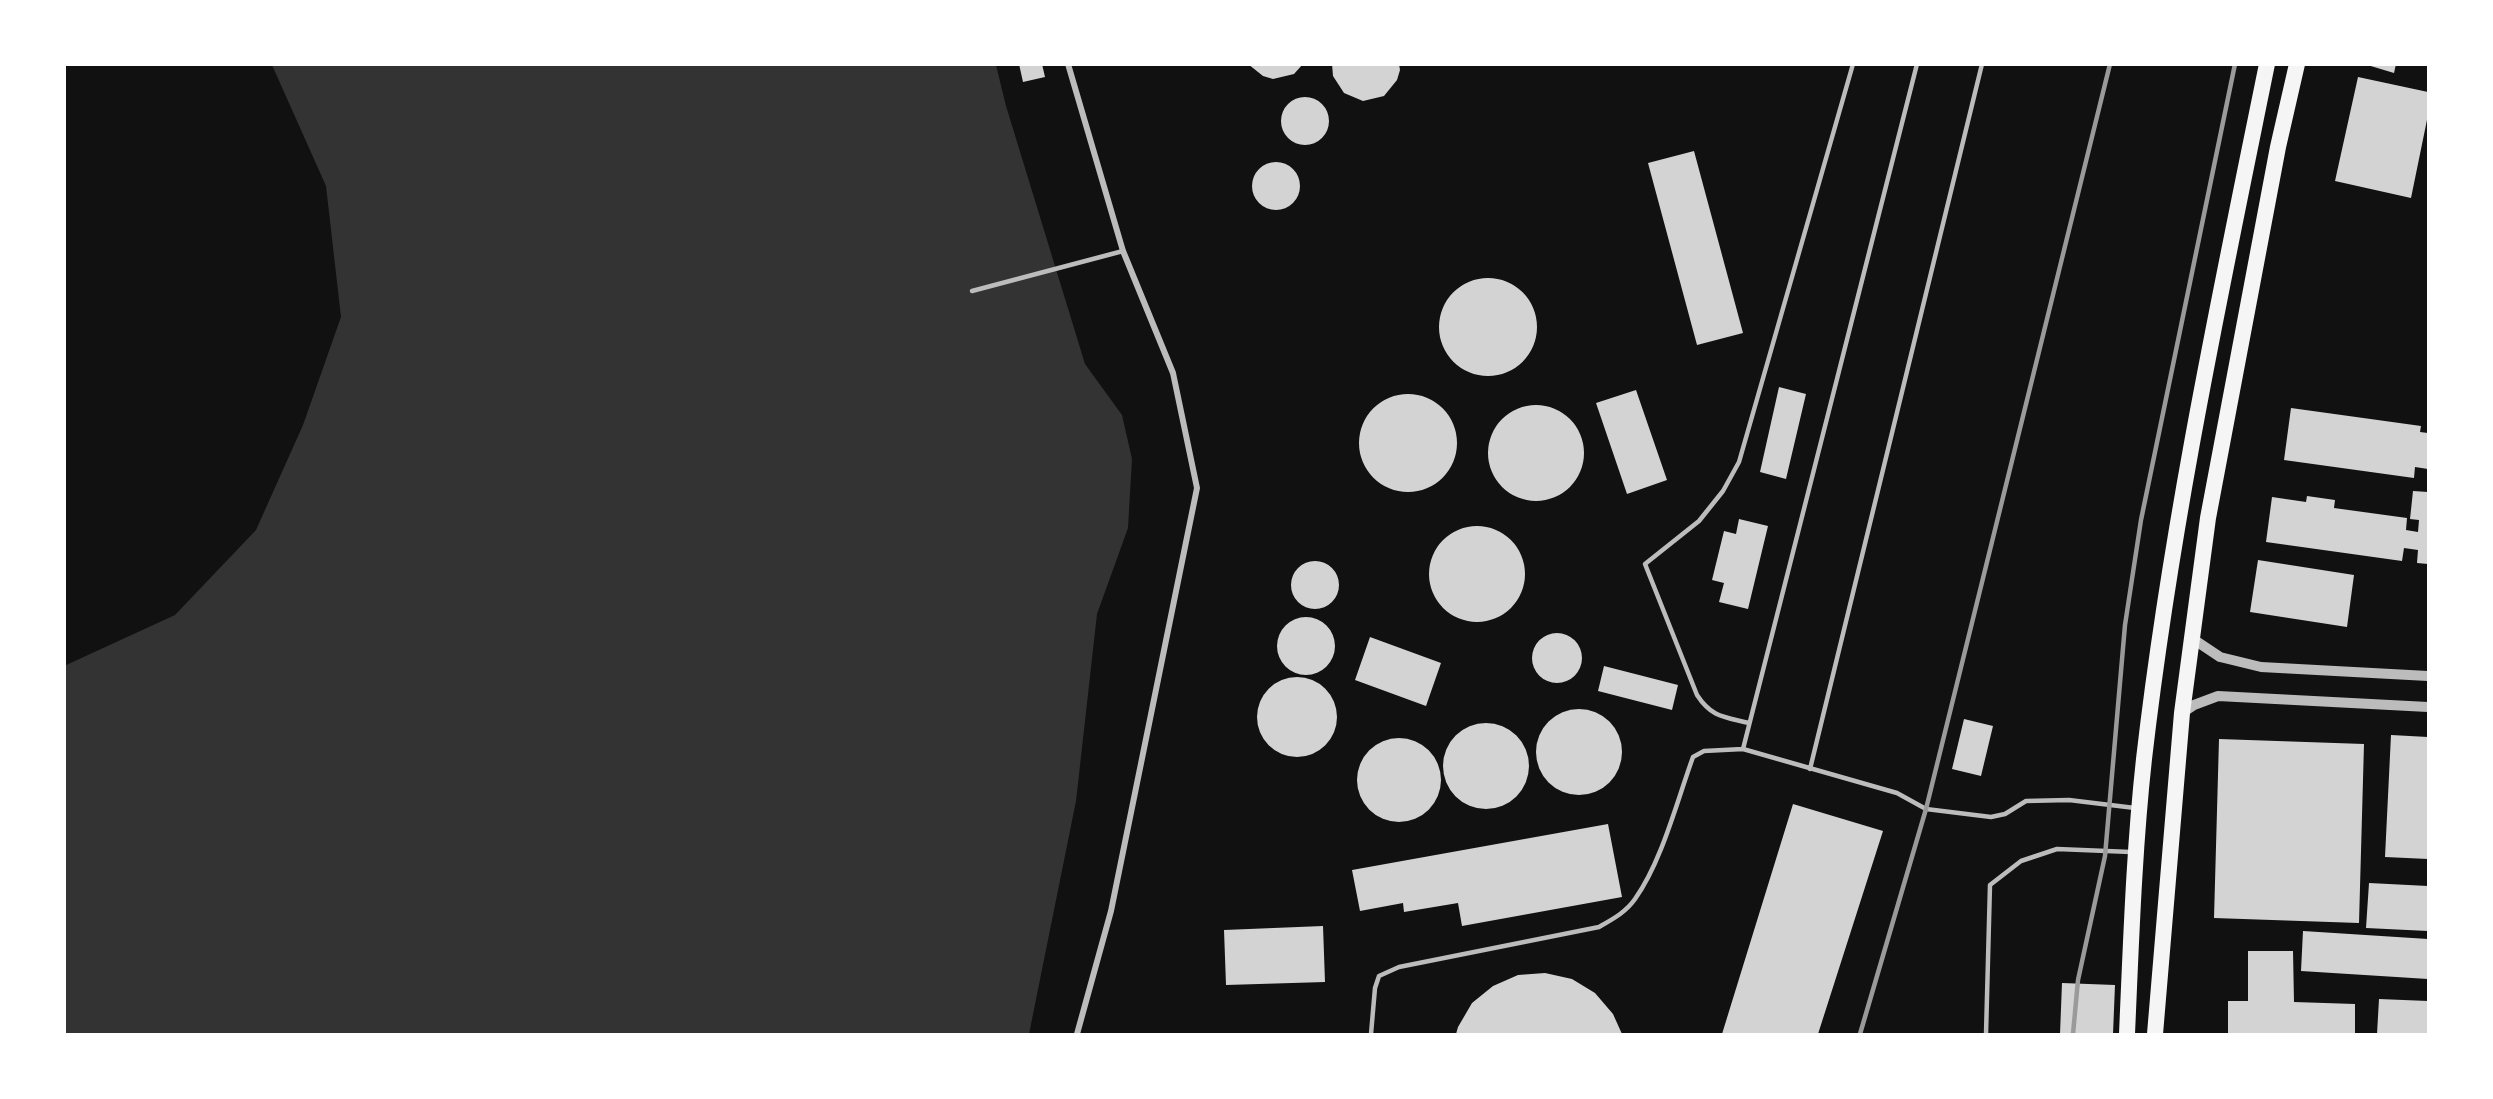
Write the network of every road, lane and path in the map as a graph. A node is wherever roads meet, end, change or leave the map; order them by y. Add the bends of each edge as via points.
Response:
1 (1068, 64) edge
2 (1853, 64) edge
3 (1917, 64) edge
4 (1982, 64) edge
5 (2267, 64) edge
6 (2297, 64) edge
7 (1123, 251) junction
8 (972, 291) dead end
9 (2193, 639) junction
10 (2428, 675) edge
11 (2428, 707) edge
12 (2182, 714) junction
13 (1749, 723) junction
14 (1743, 749) junction
15 (1810, 769) junction
16 (2140, 809) junction
17 (2137, 852) junction
18 (1077, 1035) edge
19 (1371, 1035) edge
20 (1986, 1035) edge
21 (2127, 1035) edge
22 (2155, 1035) edge

1 - 7 street
2 - 13 lane via 1739,462 1723,491 1699,521 1645,564 1706,710
3 - 13 lane
4 - 15 lane
5 - 16 highway via 2187,461
6 - 9 highway via 2208,518
7 - 8 lane
7 - 18 street via 1173,373 1197,488 1111,911
9 - 10 street via 2220,657 2261,667
9 - 12 highway
11 - 12 street via 2218,696
12 - 22 highway
13 - 14 lane
14 - 15 lane
14 - 19 lane via 1704,751 1693,757 1653,867 1635,900 1619,916 1599,927 1399,967 1379,976
15 - 16 lane via 1897,793 1936,811 1991,817 2005,814 2026,801 2069,800
16 - 17 highway
17 - 20 lane via 2057,849 2021,861 1990,885
17 - 21 highway

